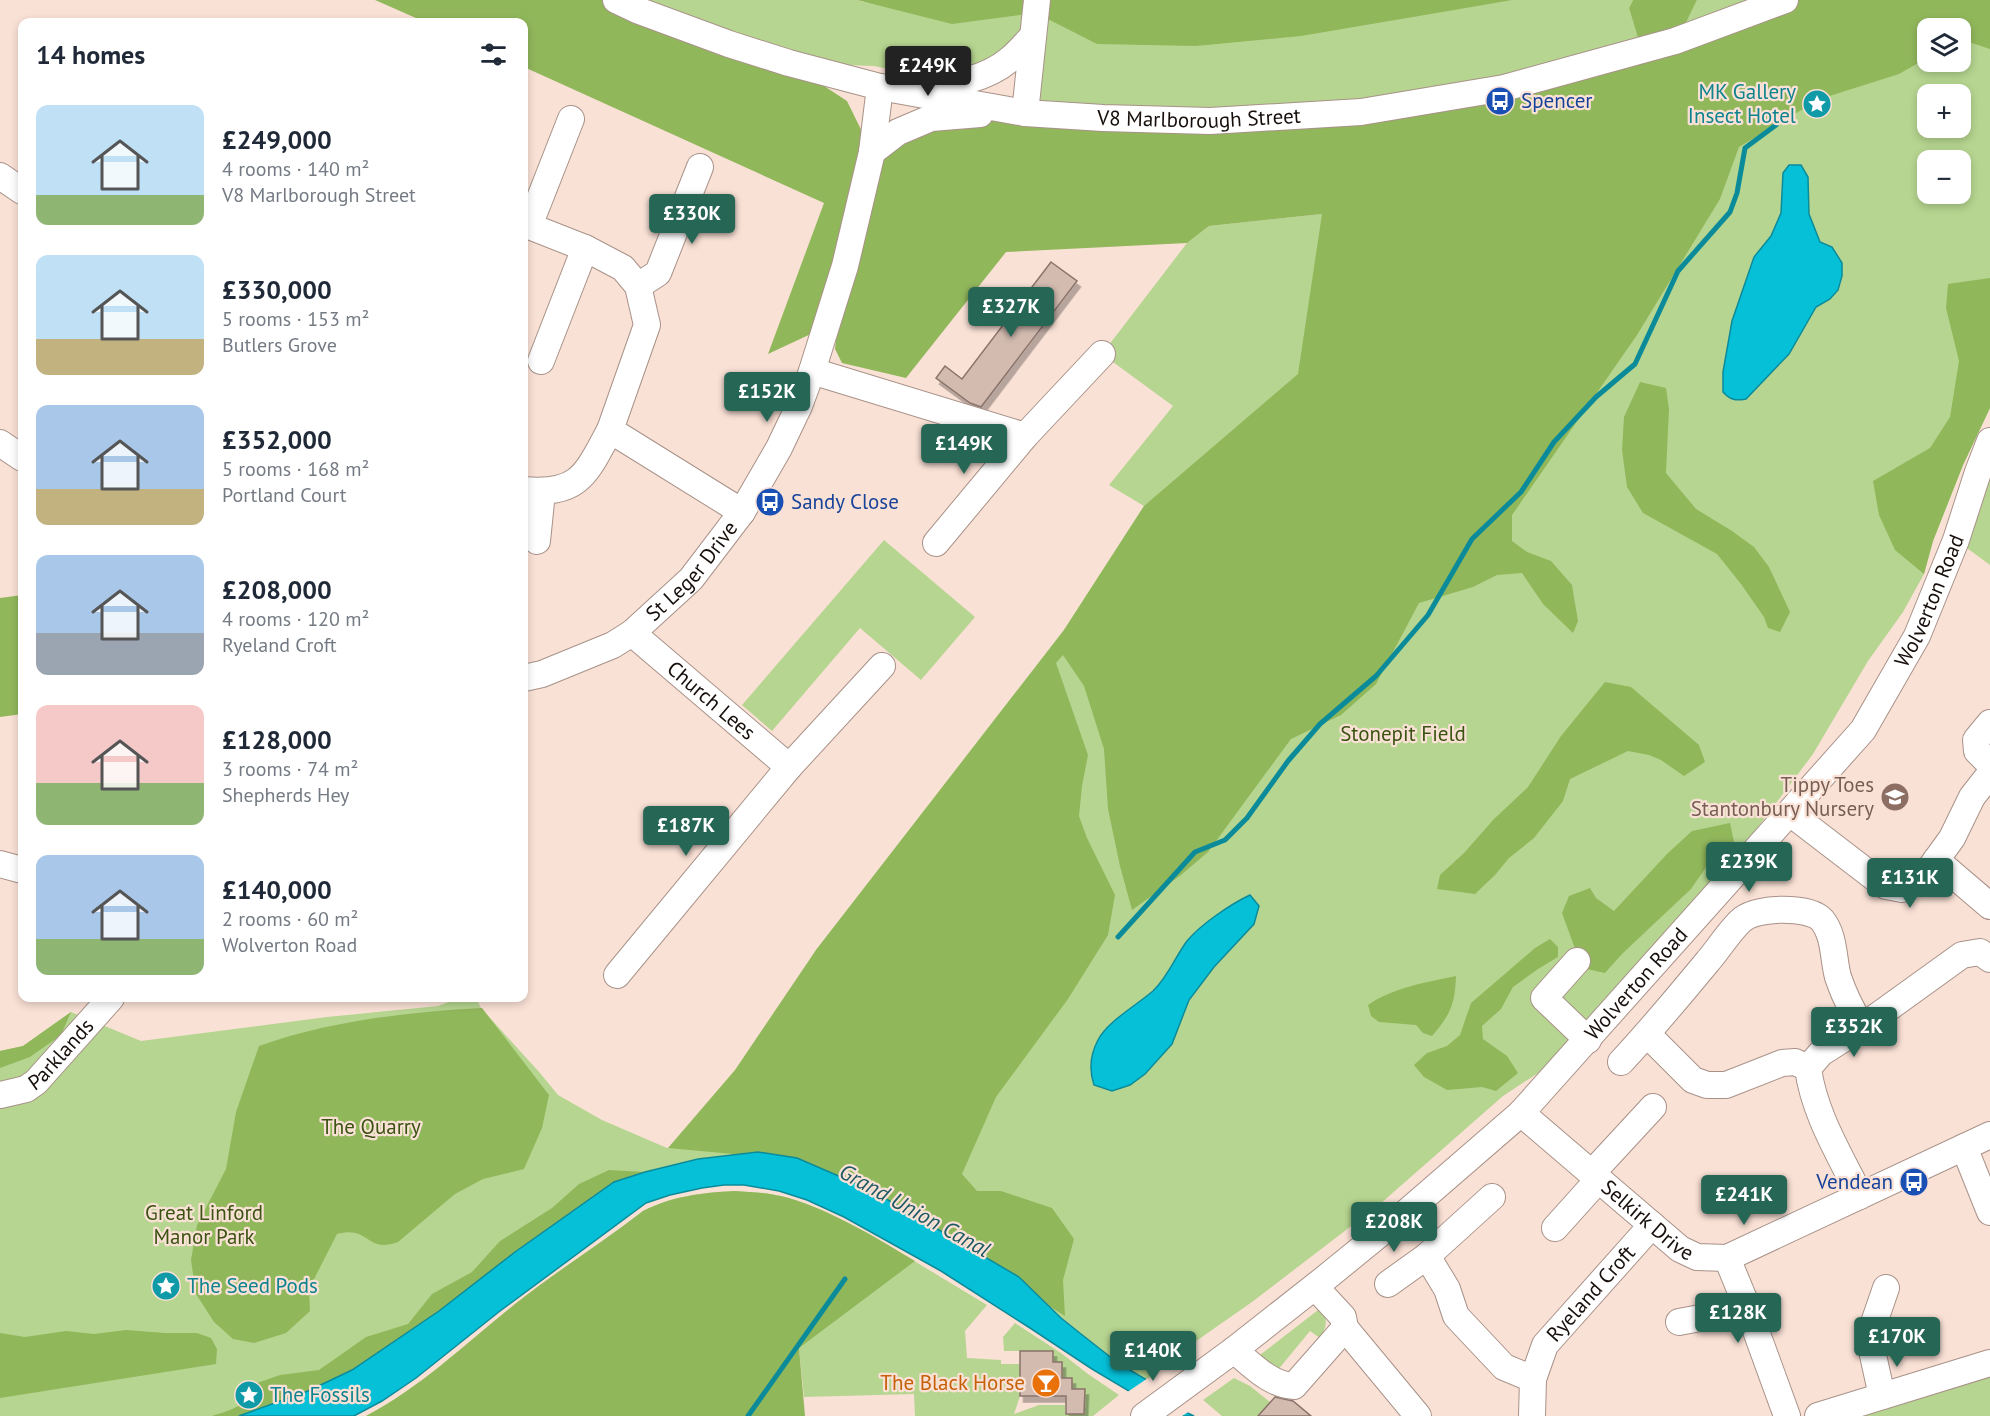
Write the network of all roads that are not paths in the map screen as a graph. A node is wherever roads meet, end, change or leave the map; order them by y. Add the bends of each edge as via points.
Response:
1 (616, 0) edge
2 (1037, 0) edge
3 (1785, 0) edge
4 (1033, 36) junction
5 (890, 88) junction
6 (1017, 112) junction
7 (571, 120) dead end
8 (872, 152) junction
9 (700, 167) dead end
10 (0, 176) edge
11 (18, 187) edge
12 (528, 220) edge
13 (528, 226) edge
14 (585, 248) junction
15 (638, 286) junction
16 (1102, 354) dead end
17 (541, 361) dead end
18 (812, 371) junction
19 (610, 430) junction
20 (1025, 436) junction
21 (1990, 441) edge
22 (0, 443) edge
23 (18, 455) edge
24 (533, 491) edge
25 (742, 512) junction
26 (537, 541) dead end
27 (936, 543) dead end
28 (632, 633) junction
29 (882, 666) dead end
30 (528, 677) edge
31 (1990, 723) edge
32 (789, 767) junction
33 (1990, 768) edge
34 (1990, 774) edge
35 (1790, 813) junction
36 (1936, 860) junction
37 (0, 864) edge
38 (18, 869) edge
39 (1990, 906) edge
40 (1990, 959) edge
41 (1577, 961) dead end
42 (616, 975) dead end
43 (107, 1002) edge
44 (1862, 1027) junction
45 (1647, 1034) junction
46 (1588, 1040) junction
47 (1621, 1062) dead end
48 (1808, 1068) junction
49 (0, 1095) edge
50 (1653, 1107) dead end
51 (1521, 1113) junction
52 (1990, 1135) edge
53 (1964, 1148) junction
54 (1596, 1176) junction
55 (1860, 1196) junction
56 (1492, 1197) dead end
57 (1990, 1212) edge
58 (1652, 1224) junction
59 (1555, 1228) dead end
60 (1426, 1256) junction
61 (1727, 1258) junction
62 (1388, 1284) dead end
63 (1315, 1287) junction
64 (1886, 1288) dead end
65 (1748, 1309) junction
66 (1680, 1322) dead end
67 (1345, 1328) junction
68 (1234, 1350) junction
69 (1990, 1363) edge
70 (1533, 1379) junction
71 (1882, 1396) junction
72 (1144, 1416) edge
73 (1418, 1416) edge
74 (1532, 1416) edge
75 (1787, 1416) edge
76 (1818, 1416) edge

1 - 5 street, V8 Marlborough Street via 739,47
2 - 4 street
3 - 6 street, V8 Marlborough Street via 1675,41 1601,63 1504,88 1360,112 1210,121
4 - 5 street via 1009,61 986,75 956,84
4 - 6 street
5 - 6 street, V8 Marlborough Street
5 - 8 street, St Leger Drive
6 - 8 street via 931,118 898,132
7 - 12 street
8 - 18 street, St Leger Drive via 844,266
9 - 15 street via 658,273
10 - 11 street
13 - 14 street
14 - 15 street via 624,268
14 - 17 street
15 - 19 street via 646,326
16 - 20 street
18 - 20 street
18 - 25 street, St Leger Drive via 779,448
19 - 24 street via 586,472 568,487
19 - 25 street
20 - 27 street
21 - 35 street, Wolverton Road via 1917,636 1863,730
22 - 23 street
24 - 26 street
25 - 28 street, St Leger Drive via 691,579
28 - 30 street, St Leger Drive via 613,645
28 - 32 street, Church Lees
29 - 32 street
31 - 33 street via 1976,740 1977,751
32 - 42 street
34 - 36 street via 1972,797
35 - 36 street via 1886,886 1909,886 1926,874
35 - 46 street, Wolverton Road
36 - 39 street
37 - 38 street
40 - 44 street via 1980,952 1962,955
41 - 46 street via 1544,998
43 - 49 street, Parklands via 36,1082 26,1089
44 - 45 street via 1847,1002 1829,934 1821,919 1797,911 1768,910 1743,918
44 - 48 street via 1821,1053
45 - 47 street
45 - 48 street via 1693,1080 1707,1085 1726,1085 1782,1063 1795,1062
46 - 51 street, Wolverton Road
48 - 55 street via 1817,1108
50 - 54 street
51 - 54 street, Selkirk Drive
51 - 63 street, Wolverton Road
52 - 53 street, Selkirk Drive
53 - 55 street, Selkirk Drive
53 - 57 street
54 - 58 street, Selkirk Drive
54 - 59 street
55 - 61 street, Selkirk Drive
56 - 60 street
58 - 61 street, Selkirk Drive via 1680,1249 1697,1257
58 - 70 street, Ryeland Croft via 1545,1345
60 - 62 street
60 - 70 street via 1447,1289 1456,1316 1504,1367
61 - 65 street
63 - 67 street via 1343,1317
63 - 68 street, Wolverton Road
64 - 71 street via 1869,1337
65 - 66 street
65 - 75 street
67 - 68 street via 1294,1386 1282,1385
67 - 73 street
68 - 72 street, Wolverton Road
69 - 71 street
70 - 74 street, Ryeland Croft
71 - 76 street

